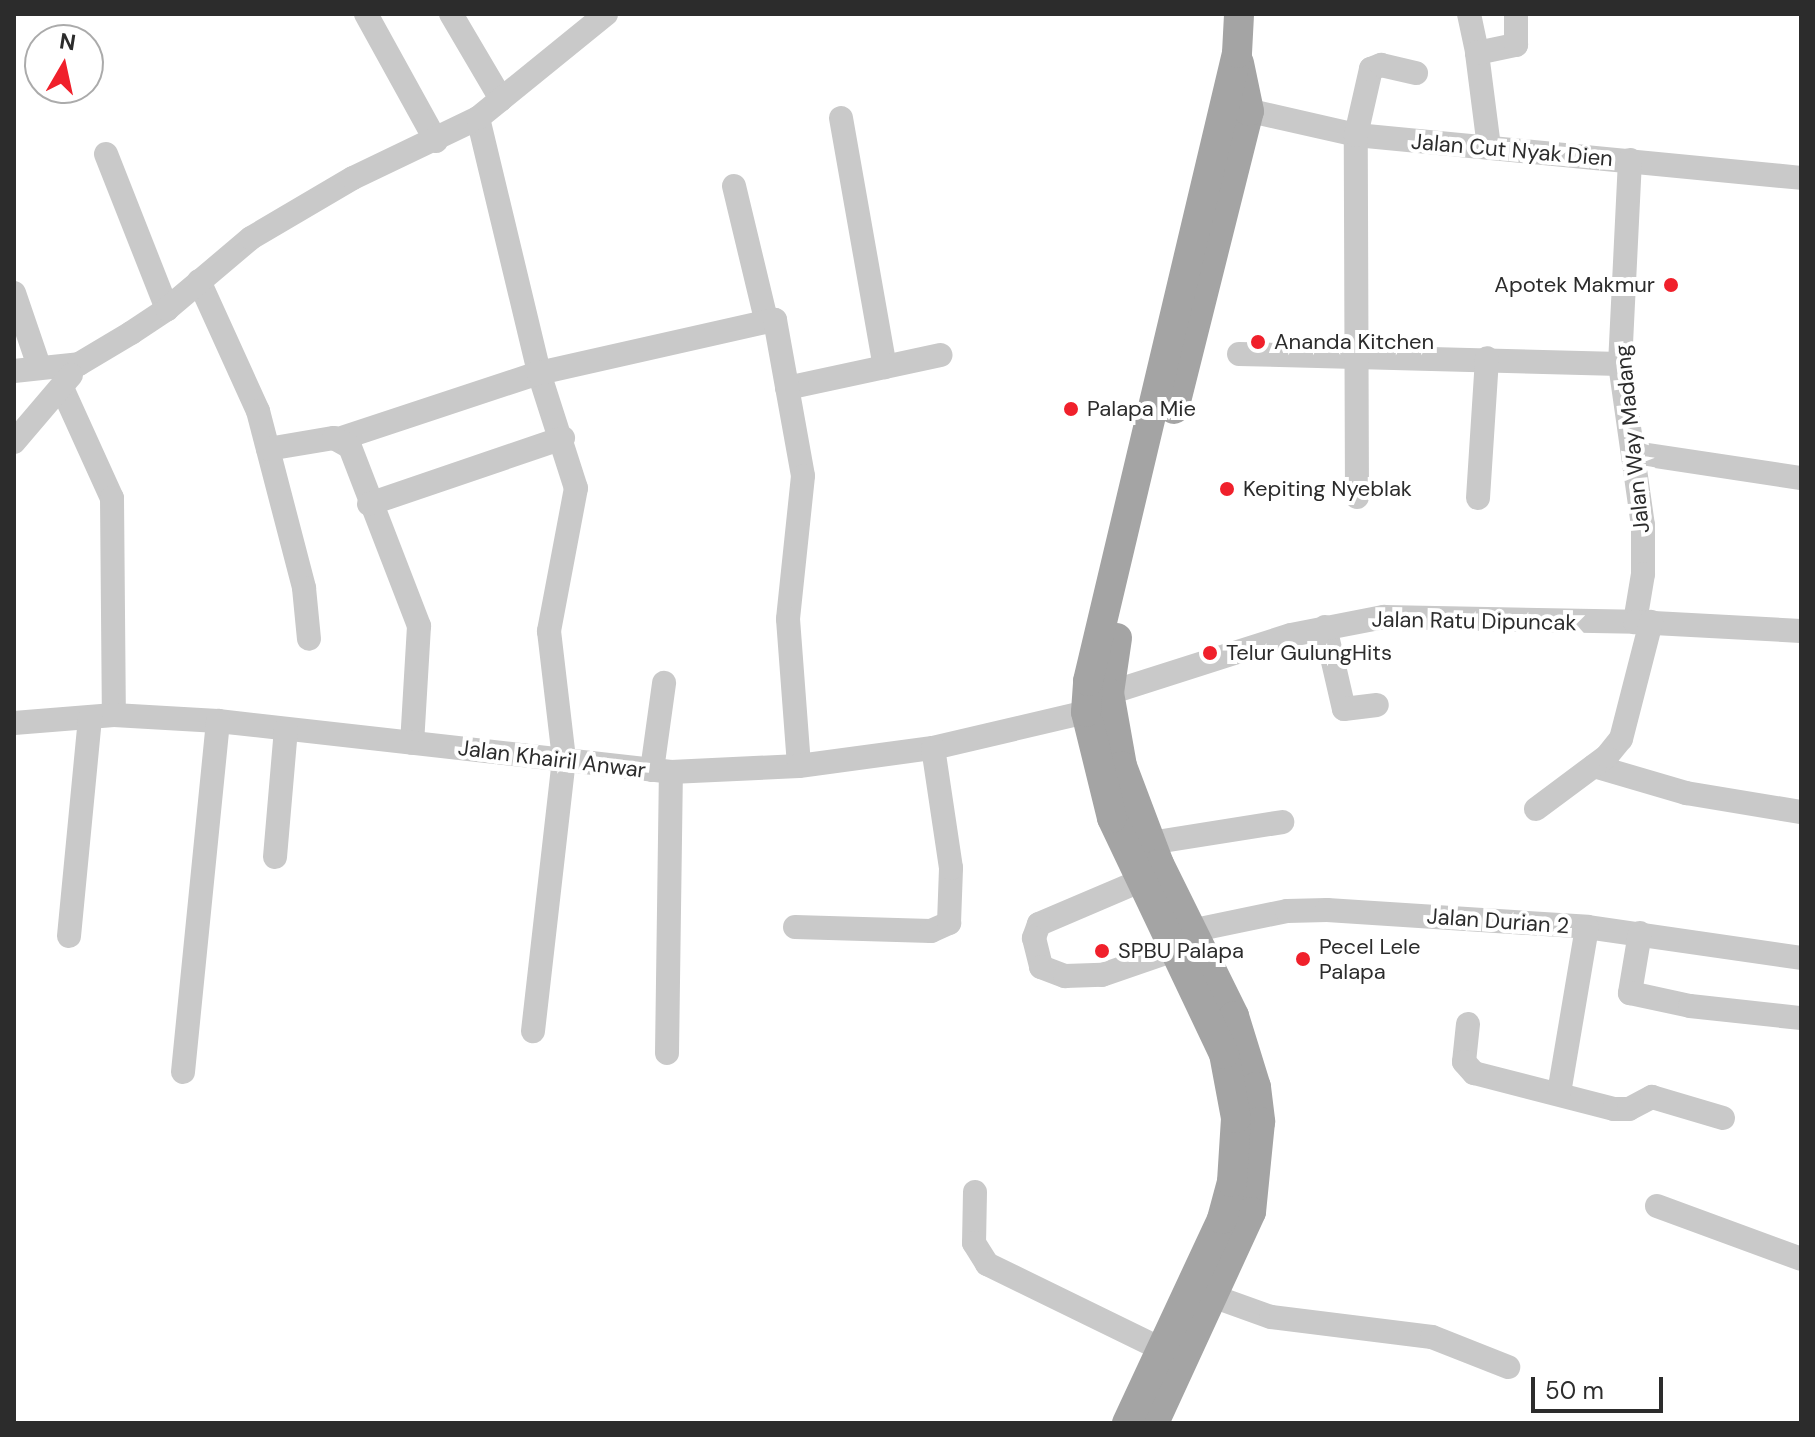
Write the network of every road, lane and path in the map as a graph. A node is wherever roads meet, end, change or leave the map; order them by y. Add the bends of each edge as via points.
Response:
1 (366, 14) edge
2 (451, 14) edge
3 (606, 14) edge
4 (1239, 14) edge
5 (1469, 14) edge
6 (1516, 14) edge
7 (1477, 53) junction
8 (1416, 73) dead end
9 (501, 99) junction
10 (1237, 108) junction
11 (478, 118) junction
12 (841, 118) dead end
13 (1356, 135) junction
14 (436, 141) junction
15 (1489, 147) junction
16 (106, 154) dead end
17 (1630, 160) junction
18 (1799, 171) edge
19 (734, 186) dead end
20 (199, 281) junction
21 (14, 293) edge
22 (167, 309) junction
23 (766, 319) junction
24 (1239, 354) dead end
25 (941, 355) dead end
26 (1357, 357) junction
27 (1487, 358) junction
28 (79, 364) junction
29 (1620, 364) junction
30 (39, 366) junction
31 (885, 367) junction
32 (14, 371) edge
33 (539, 373) junction
34 (62, 388) junction
35 (787, 388) junction
36 (342, 438) junction
37 (563, 438) junction
38 (14, 442) edge
39 (268, 449) junction
40 (1635, 453) junction
41 (1801, 478) edge
42 (1357, 497) dead end
43 (1478, 498) dead end
44 (369, 504) junction
45 (1643, 622) junction
46 (1325, 627) junction
47 (1801, 631) edge
48 (309, 639) dead end
49 (664, 683) dead end
50 (1098, 703) junction
51 (1377, 705) dead end
52 (102, 716) junction
53 (218, 721) junction
54 (14, 723) edge
55 (286, 729) junction
56 (412, 743) junction
57 (933, 748) junction
58 (564, 759) junction
59 (799, 766) junction
60 (1594, 766) junction
61 (662, 771) junction
62 (1117, 793) junction
63 (1536, 809) dead end
64 (1801, 812) edge
65 (1282, 822) dead end
66 (1150, 843) junction
67 (275, 857) dead end
68 (1140, 881) junction
69 (795, 927) dead end
70 (1587, 927) junction
71 (1640, 933) junction
72 (69, 936) dead end
73 (1186, 940) junction
74 (1801, 958) edge
75 (1801, 1018) edge
76 (1468, 1024) dead end
77 (533, 1031) dead end
78 (667, 1053) dead end
79 (183, 1072) dead end
80 (1559, 1093) junction
81 (1723, 1118) dead end
82 (975, 1192) dead end
83 (1241, 1197) junction
84 (1657, 1206) dead end
85 (1801, 1259) edge
86 (1215, 1297) junction
87 (1175, 1355) junction
88 (1508, 1367) dead end
89 (1127, 1423) edge
90 (1154, 1423) edge

1 - 14 street
2 - 9 street
3 - 9 street
4 - 10 main road
5 - 7 street
6 - 7 street via 1516,45
7 - 15 street
8 - 13 street via 1381,65 1371,69
9 - 11 street
10 - 13 street, Jalan Cut Nyak Dien
10 - 50 main road via 1115,605
11 - 14 street
11 - 33 street
12 - 31 street
13 - 15 street, Jalan Cut Nyak Dien
13 - 26 street
14 - 20 street via 353,178 264,230
15 - 17 street, Jalan Cut Nyak Dien
16 - 22 street
17 - 18 street, Jalan Cut Nyak Dien
17 - 29 street, Jalan Way Madang
19 - 23 street
20 - 22 street
20 - 39 street via 258,411
21 - 30 street
22 - 28 street
23 - 33 street
23 - 35 street via 779,327
24 - 26 street
25 - 31 street
26 - 27 street
26 - 42 street
27 - 29 street
27 - 43 street
28 - 30 street
28 - 34 street
29 - 40 street, Jalan Way Madang
30 - 32 street
31 - 35 street
33 - 36 street
33 - 37 street
34 - 38 street
34 - 52 street via 112,498
35 - 59 street via 803,476 788,619
36 - 39 street
36 - 44 street
37 - 44 street
37 - 58 street via 576,510 548,652
39 - 48 street via 304,588
40 - 41 street
40 - 45 street, Jalan Way Madang
44 - 56 street via 419,626
45 - 46 street, Jalan Ratu Dipuncak via 1384,617
45 - 47 street, Jalan Ratu Dipuncak
45 - 60 street, Jalan Way Madang via 1621,739
46 - 50 street, Jalan Ratu Dipuncak
46 - 51 street via 1344,709
49 - 61 street
50 - 57 street, Jalan Khairil Anwar
50 - 62 main road
52 - 53 street, Jalan Khairil Anwar
52 - 54 street, Jalan Khairil Anwar
52 - 72 street
53 - 55 street, Jalan Khairil Anwar
53 - 79 street
55 - 56 street, Jalan Khairil Anwar
55 - 67 street
56 - 58 street, Jalan Khairil Anwar
57 - 59 street, Jalan Khairil Anwar
57 - 69 street via 951,868 949,923 931,931
58 - 61 street, Jalan Khairil Anwar
58 - 77 street
59 - 61 street, Jalan Khairil Anwar
60 - 63 street, Jalan Way Madang
60 - 64 street via 1686,793
61 - 78 street
62 - 66 main road
62 - 68 main road
65 - 66 street
66 - 73 main road
68 - 73 main road
68 - 73 street, Jalan Durian 2 via 1039,924 1034,938 1041,967 1065,976 1102,975
70 - 71 street, Jalan Durian 2
70 - 73 street, Jalan Durian 2 via 1287,911
70 - 80 street
71 - 74 street, Jalan Durian 2
71 - 75 street via 1630,993 1690,1006
73 - 83 main road via 1210,992 1224,1054
76 - 80 street via 1463,1057 1468,1070
80 - 81 street via 1614,1109 1629,1109 1652,1097
82 - 87 street via 974,1243 987,1264
83 - 86 main road
83 - 87 main road
84 - 85 street
86 - 87 main road
86 - 88 street via 1271,1317 1432,1337
87 - 89 main road
87 - 90 main road

